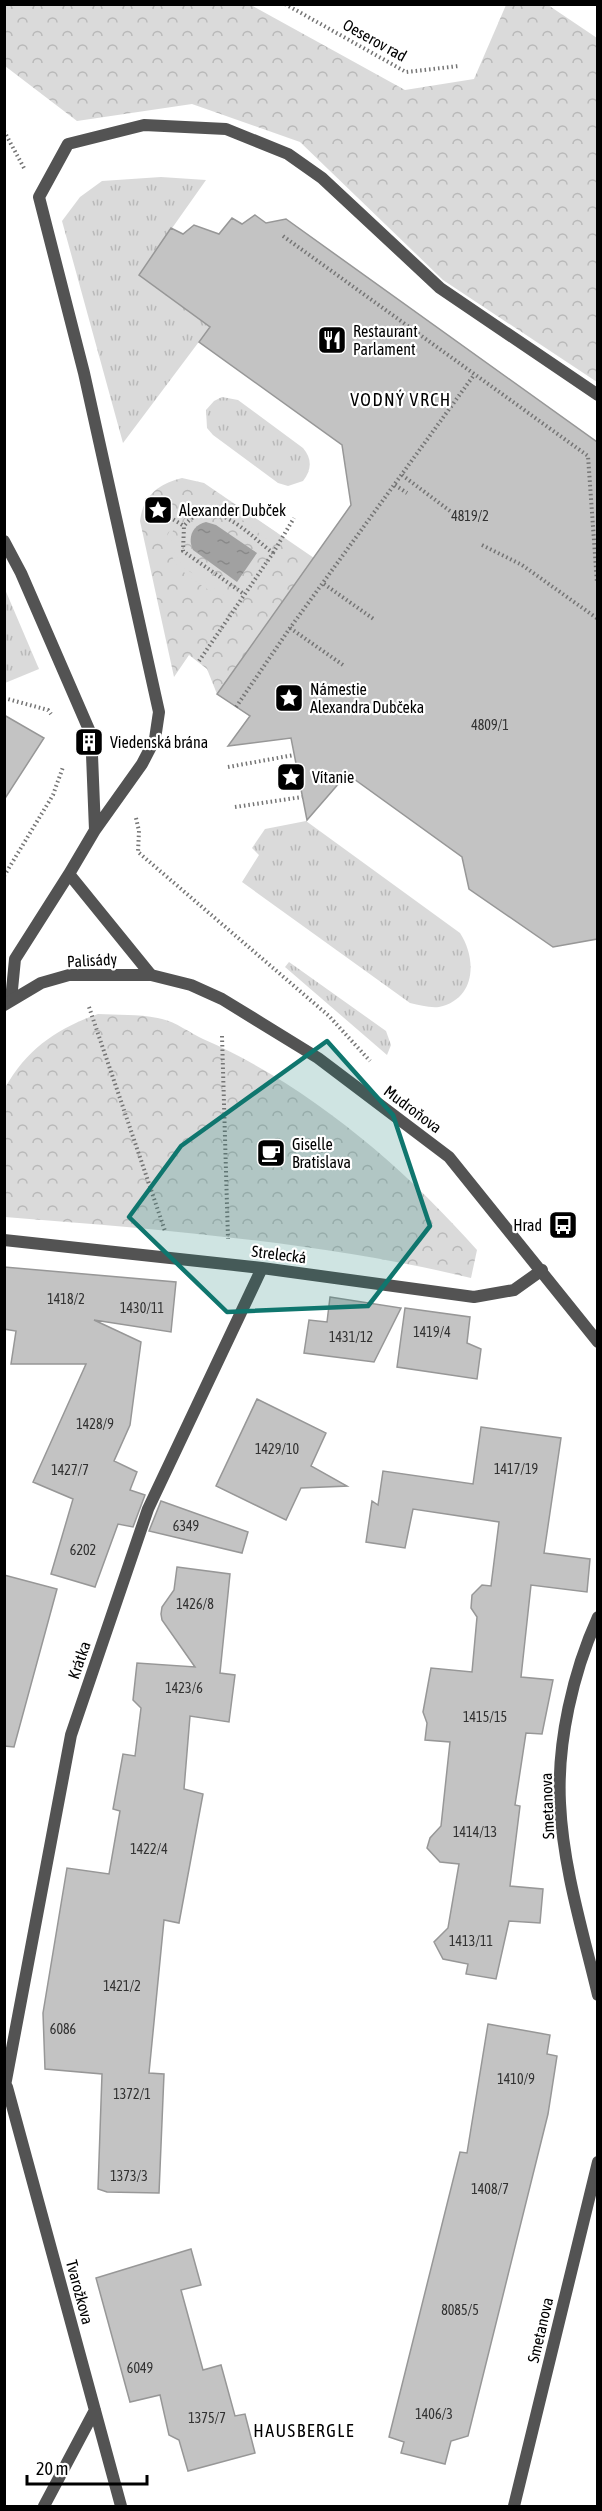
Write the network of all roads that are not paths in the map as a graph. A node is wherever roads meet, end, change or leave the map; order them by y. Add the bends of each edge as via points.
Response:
1 (597, 395) edge
2 (4, 541) edge
3 (90, 732) tunnel mouth
4 (92, 755) tunnel mouth
5 (95, 830) junction
6 (69, 874) junction
7 (151, 975) junction
8 (8, 1002) edge
9 (4, 1240) edge
10 (262, 1268) junction
11 (542, 1270) junction
12 (597, 1342) edge
13 (597, 1617) edge
14 (597, 1995) edge
15 (6, 2089) edge
16 (597, 2162) edge
17 (95, 2410) junction
18 (44, 2506) edge
19 (122, 2506) edge
20 (514, 2506) edge

1 - 5 street via 440,288 322,178 288,154 226,129 144,125 68,144 39,197 84,373 159,711 155,739 142,764
2 - 3 street
4 - 5 street
5 - 6 street
6 - 7 street
6 - 8 street via 15,959
7 - 8 street, Palisády via 69,975 41,983
7 - 11 street, Mudroňova via 191,985 269,1026 402,1120 449,1157
9 - 10 street, Strelecká
10 - 11 street, Strelecká via 474,1297 514,1290
10 - 15 street, Krátka via 148,1509 71,1735
11 - 12 street, Mudroňova
13 - 14 street, Smetanova via 585,1647 564,1738 560,1801 570,1879
15 - 17 street, Tvarožkova
16 - 20 street, Smetanova
17 - 18 street
17 - 19 street, Tvarožkova

